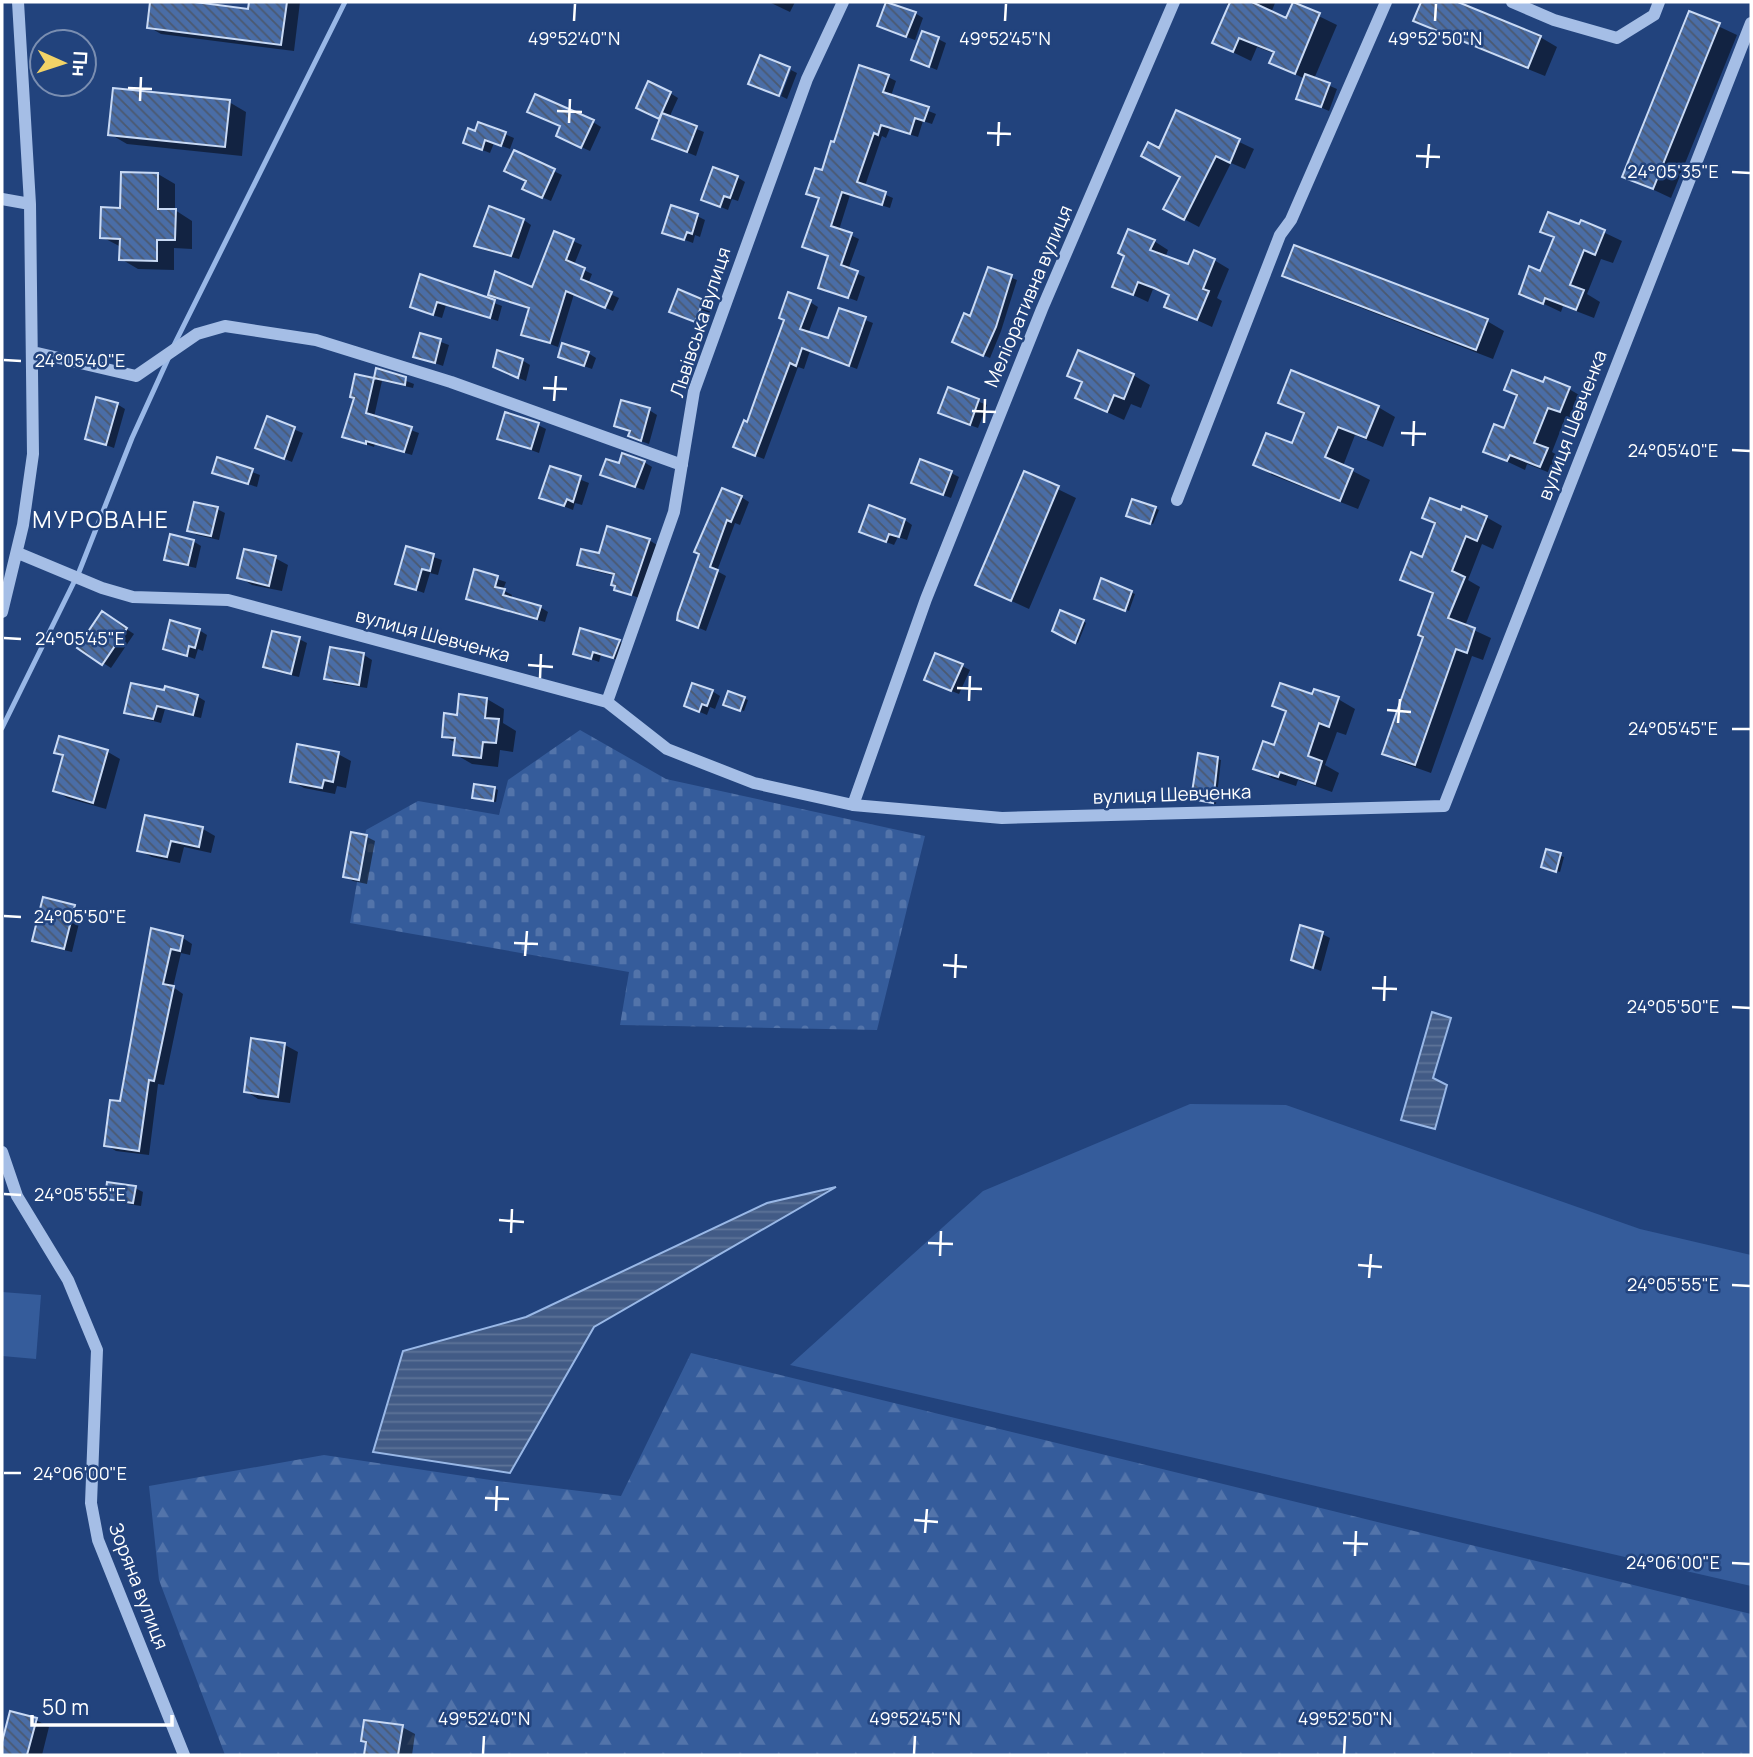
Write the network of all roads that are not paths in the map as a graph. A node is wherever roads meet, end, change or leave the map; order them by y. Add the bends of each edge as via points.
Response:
1 (18, 2) edge
2 (843, 2) edge
3 (1174, 2) edge
4 (1387, 2) edge
5 (1512, 2) edge
6 (1659, 2) edge
7 (1751, 23) edge
8 (2, 199) edge
9 (30, 204) junction
10 (33, 352) junction
11 (682, 465) junction
12 (1177, 500) dead end
13 (18, 553) junction
14 (2, 611) edge
15 (607, 702) junction
16 (853, 805) junction
17 (2, 1152) edge
18 (184, 1755) edge

1 - 9 street
2 - 11 street, Львівська вулиця via 807,79 694,390
3 - 16 street, Меліоративна вулиця via 1032,334 926,599
4 - 12 street via 1291,220 1280,235
5 - 6 street via 1617,38 1654,15
7 - 16 street, вулиця Шевченка via 1444,806 1002,818
8 - 9 street
9 - 10 street
10 - 11 street via 136,376 197,334 225,326 316,340 451,382
10 - 13 street via 33,454
11 - 15 street, Львівська вулиця via 674,512
13 - 14 street
13 - 15 street, вулиця Шевченка via 133,597 228,600
15 - 16 street, вулиця Шевченка via 667,749 754,783
17 - 18 street, Зоряна вулиця via 17,1196 68,1280 97,1350 91,1503 98,1540

